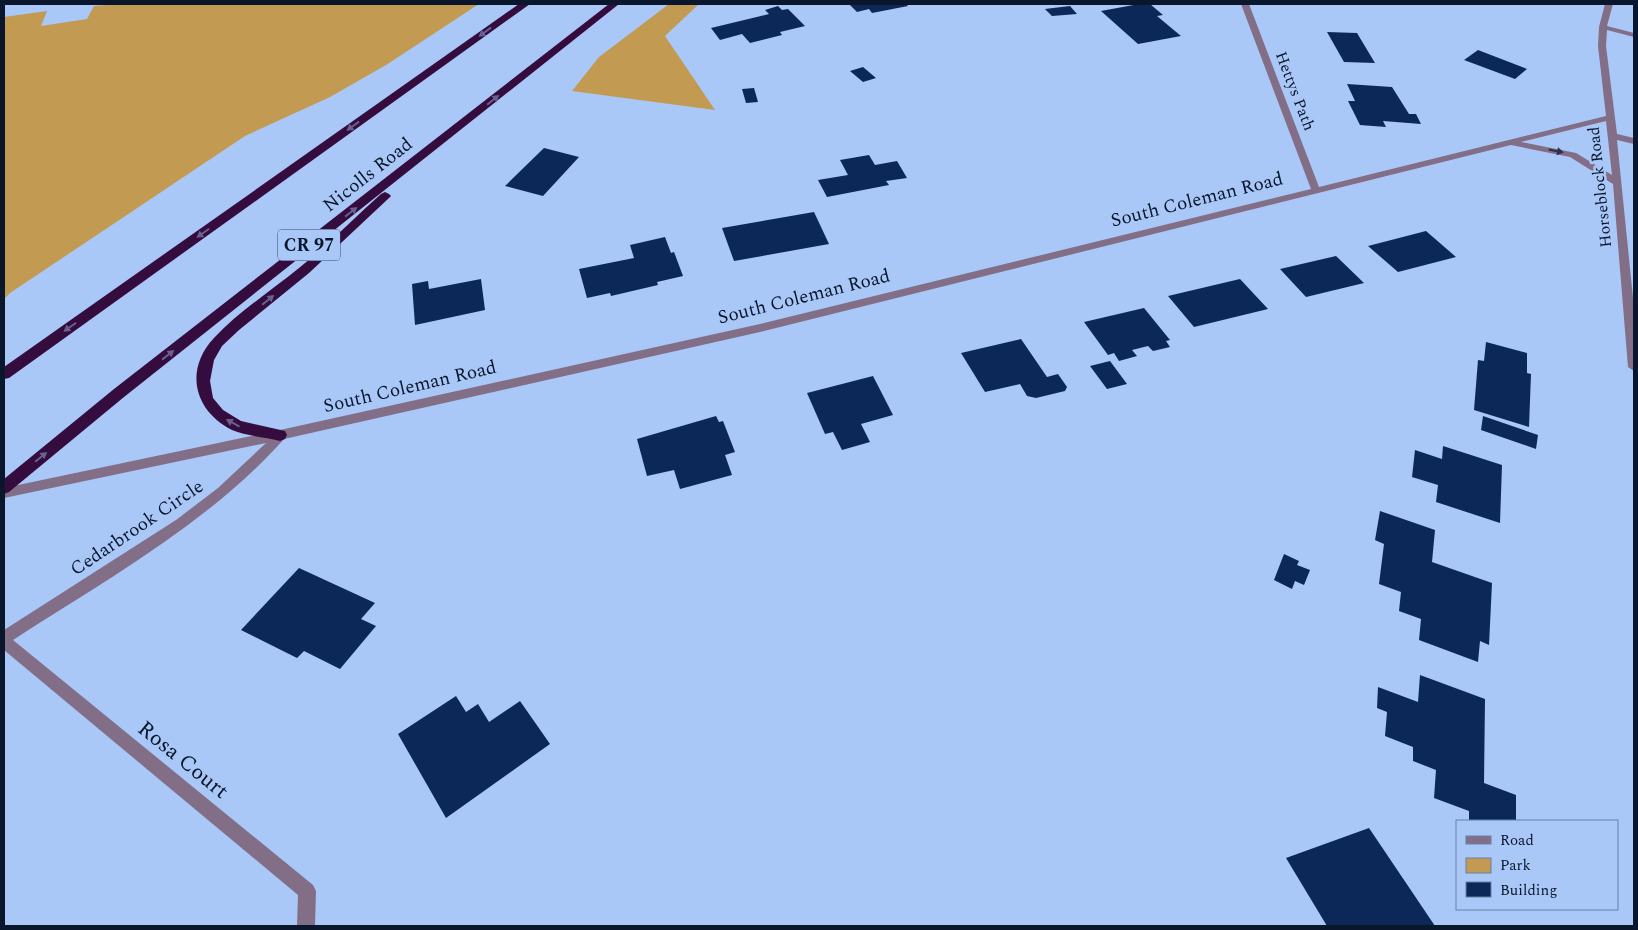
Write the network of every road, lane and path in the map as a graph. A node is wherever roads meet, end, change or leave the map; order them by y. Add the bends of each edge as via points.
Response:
1 (525, 4) edge
2 (614, 4) edge
3 (1245, 4) edge
4 (1609, 4) edge
5 (1602, 27) junction
6 (1634, 35) edge
7 (1609, 118) junction
8 (465, 123) junction
9 (1612, 136) junction
10 (1634, 141) edge
11 (1508, 143) junction
12 (1618, 183) junction
13 (1316, 190) junction
14 (1634, 367) edge
15 (4, 374) edge
16 (280, 435) junction
17 (4, 488) edge
18 (4, 494) edge
19 (4, 640) edge
20 (306, 926) edge

1 -> 15 highway
8 -> 2 highway, Nicolls Road / CR 97
3 - 13 street, Hettys Path
4 - 5 street, Horseblock Road
5 - 6 street
5 - 7 street, Horseblock Road
7 - 9 street, Horseblock Road
7 - 11 street, South Coleman Road
16 -> 8 highway via 237,426 218,414 206,400 203,381 207,360 217,343 305,270
17 -> 8 highway, Nicolls Road / CR 97 via 118,393
9 - 10 street
9 - 12 street, Horseblock Road
11 -> 12 street via 1574,155
11 - 13 street, South Coleman Road
12 - 14 street, Horseblock Road
13 - 16 street, South Coleman Road via 760,328
16 - 18 street, South Coleman Road
16 - 19 street, Cedarbrook Circle via 240,478 205,507
19 - 20 street, Rosa Court via 307,891

